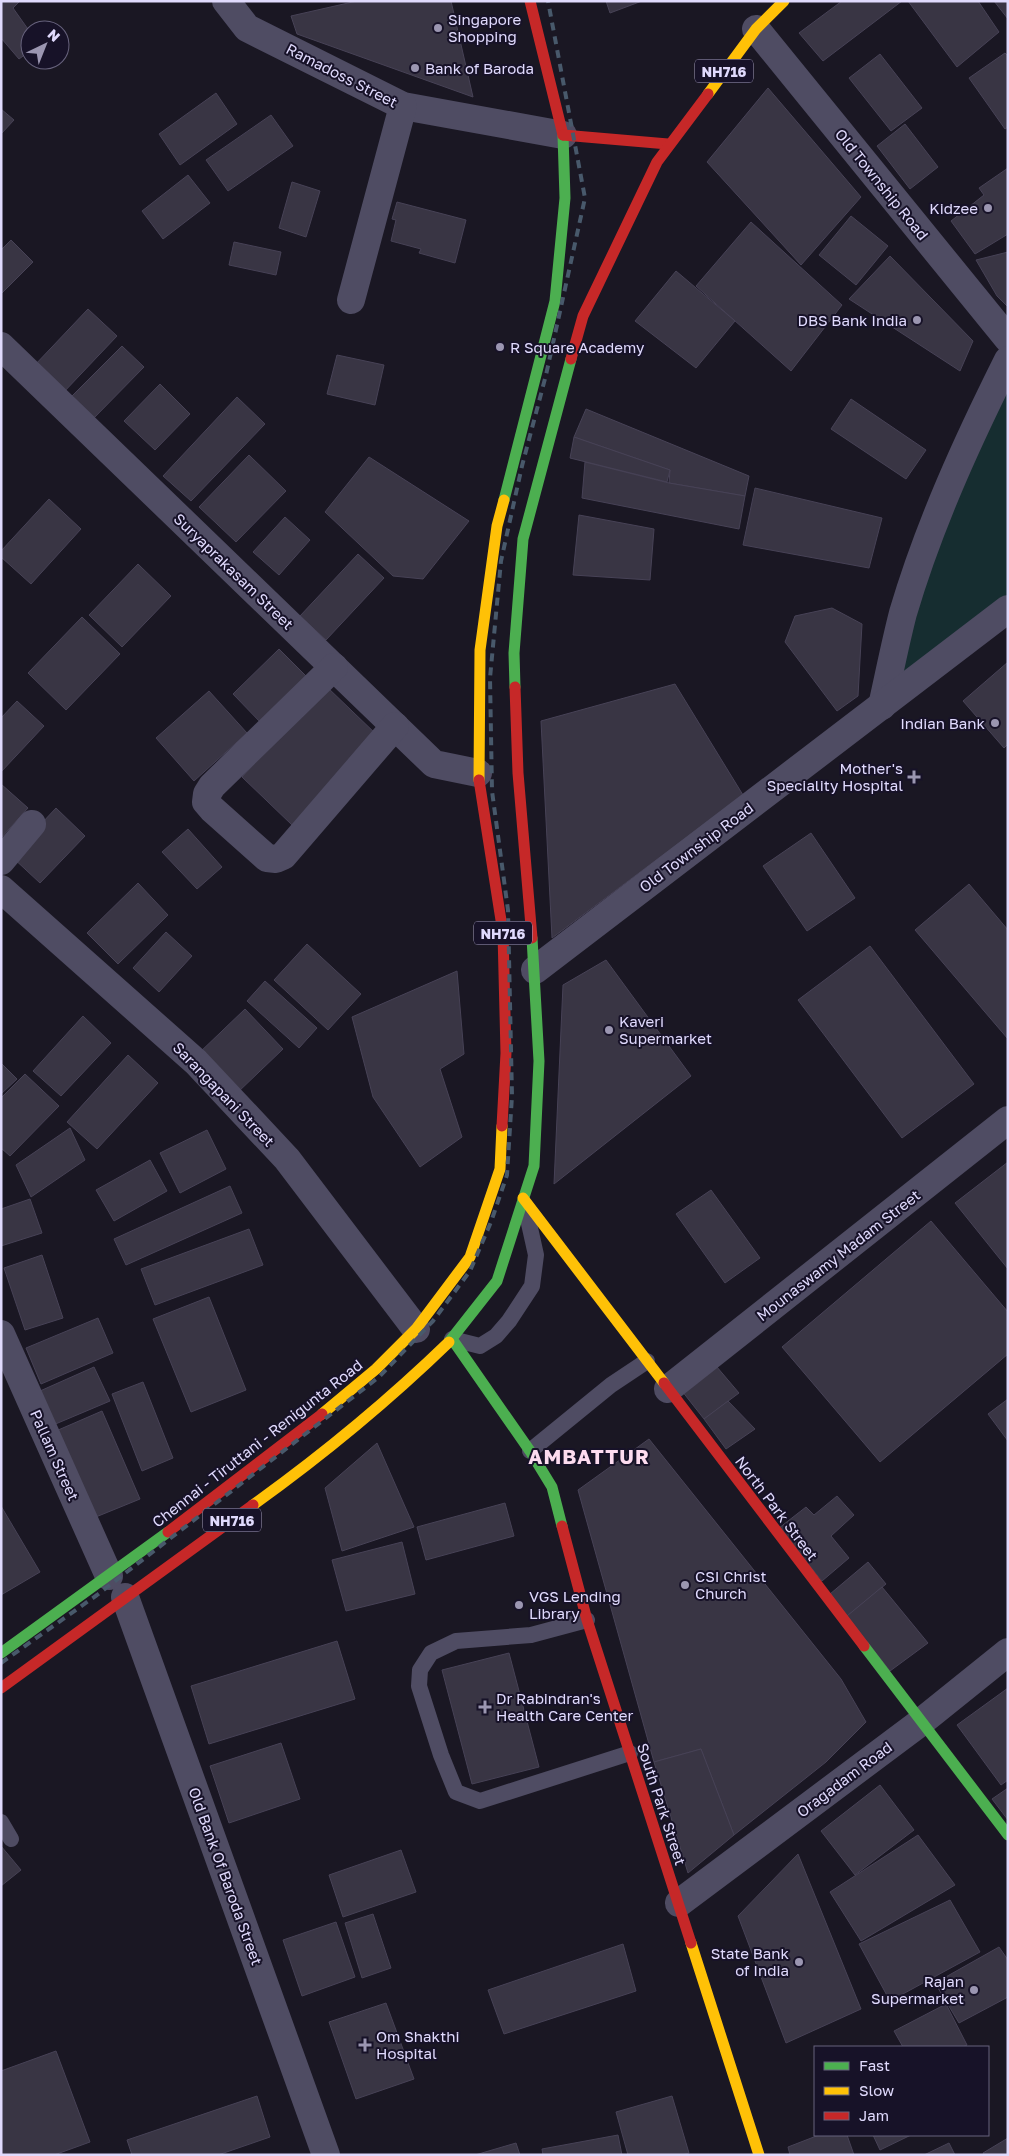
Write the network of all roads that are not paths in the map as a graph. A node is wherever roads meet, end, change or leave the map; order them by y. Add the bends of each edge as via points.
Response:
1 (226, 1) edge
2 (530, 1) edge
3 (784, 1) edge
4 (756, 29) junction
5 (403, 106) junction
6 (563, 135) junction
7 (668, 144) junction
8 (352, 300) dead end
9 (1008, 339) edge
10 (1, 346) edge
11 (1008, 360) edge
12 (1008, 609) edge
13 (334, 667) junction
14 (882, 706) junction
15 (395, 726) junction
16 (478, 773) junction
17 (32, 824) dead end
18 (1, 861) edge
19 (1, 889) edge
20 (535, 970) junction
21 (1008, 1120) edge
22 (523, 1198) junction
23 (416, 1329) junction
24 (1, 1334) edge
25 (452, 1339) junction
26 (647, 1361) junction
27 (668, 1389) junction
28 (530, 1451) junction
29 (117, 1586) junction
30 (587, 1620) junction
31 (1008, 1652) edge
32 (1, 1653) edge
33 (1, 1688) edge
34 (921, 1722) junction
35 (630, 1753) junction
36 (1, 1822) edge
37 (1008, 1835) edge
38 (11, 1839) dead end
39 (679, 1903) junction
40 (326, 2155) edge
41 (759, 2155) edge

1 - 5 street, Ramadoss Street via 248,28
2 - 6 main road, Chennai - Tiruttani - Renigunta Road / NH716
3 - 4 main road, NH716
4 - 7 main road, NH716
4 - 9 street, Old Township Road
5 - 6 street, Ramadoss Street
5 - 8 street
6 - 7 main road
6 - 16 main road, Chennai - Tiruttani - Renigunta Road / NH716 via 564,198 555,301 497,526 481,640
7 - 20 main road, Chennai - Tiruttani - Renigunta Road / NH716 via 583,316 523,539 514,663 518,773
10 - 13 street, Suryaprakasam Street
11 - 14 street via 936,516 903,614
12 - 14 street, Old Township Road
13 - 15 street, Suryaprakasam Street
13 - 15 street via 212,786 206,802 212,809 267,858 283,856
14 - 20 street, Old Township Road
15 - 16 street, Suryaprakasam Street via 434,764
16 - 23 main road, Chennai - Tiruttani - Renigunta Road / NH716 via 503,933 506,1053 500,1169 470,1257
17 - 18 street
19 - 23 street, Sarangapani Street via 203,1069 286,1159
20 - 22 main road, Chennai - Tiruttani - Renigunta Road / NH716 via 539,1061 534,1166
21 - 27 street, Mounaswamy Madam Street
22 - 25 main road, Chennai - Tiruttani - Renigunta Road / NH716 via 497,1280
22 - 25 lane via 536,1255 532,1286 496,1336 480,1346
22 - 26 main road, North Park Street
23 - 29 main road, Chennai - Tiruttani - Renigunta Road / NH716 via 376,1369
24 - 29 street, Pallam Street
25 - 28 main road, South Park Street
25 - 29 main road, Chennai - Tiruttani - Renigunta Road / NH716 via 318,1458
26 - 27 main road, North Park Street
26 - 28 lane via 611,1385
27 - 34 main road, North Park Street
28 - 30 main road, South Park Street via 552,1487
29 - 32 main road, Chennai - Tiruttani - Renigunta Road / NH716
29 - 33 main road, Chennai - Tiruttani - Renigunta Road / NH716
29 - 40 street, Old Bank Of Baroda Street
30 - 35 main road, South Park Street
30 - 35 lane via 531,1635 456,1640 431,1653 420,1670 419,1686 438,1746 456,1792 480,1801
31 - 34 street, Oragadam Road
34 - 37 main road, North Park Street
34 - 39 street, Oragadam Road
35 - 39 main road, South Park Street
36 - 38 lane
39 - 41 main road, South Park Street

